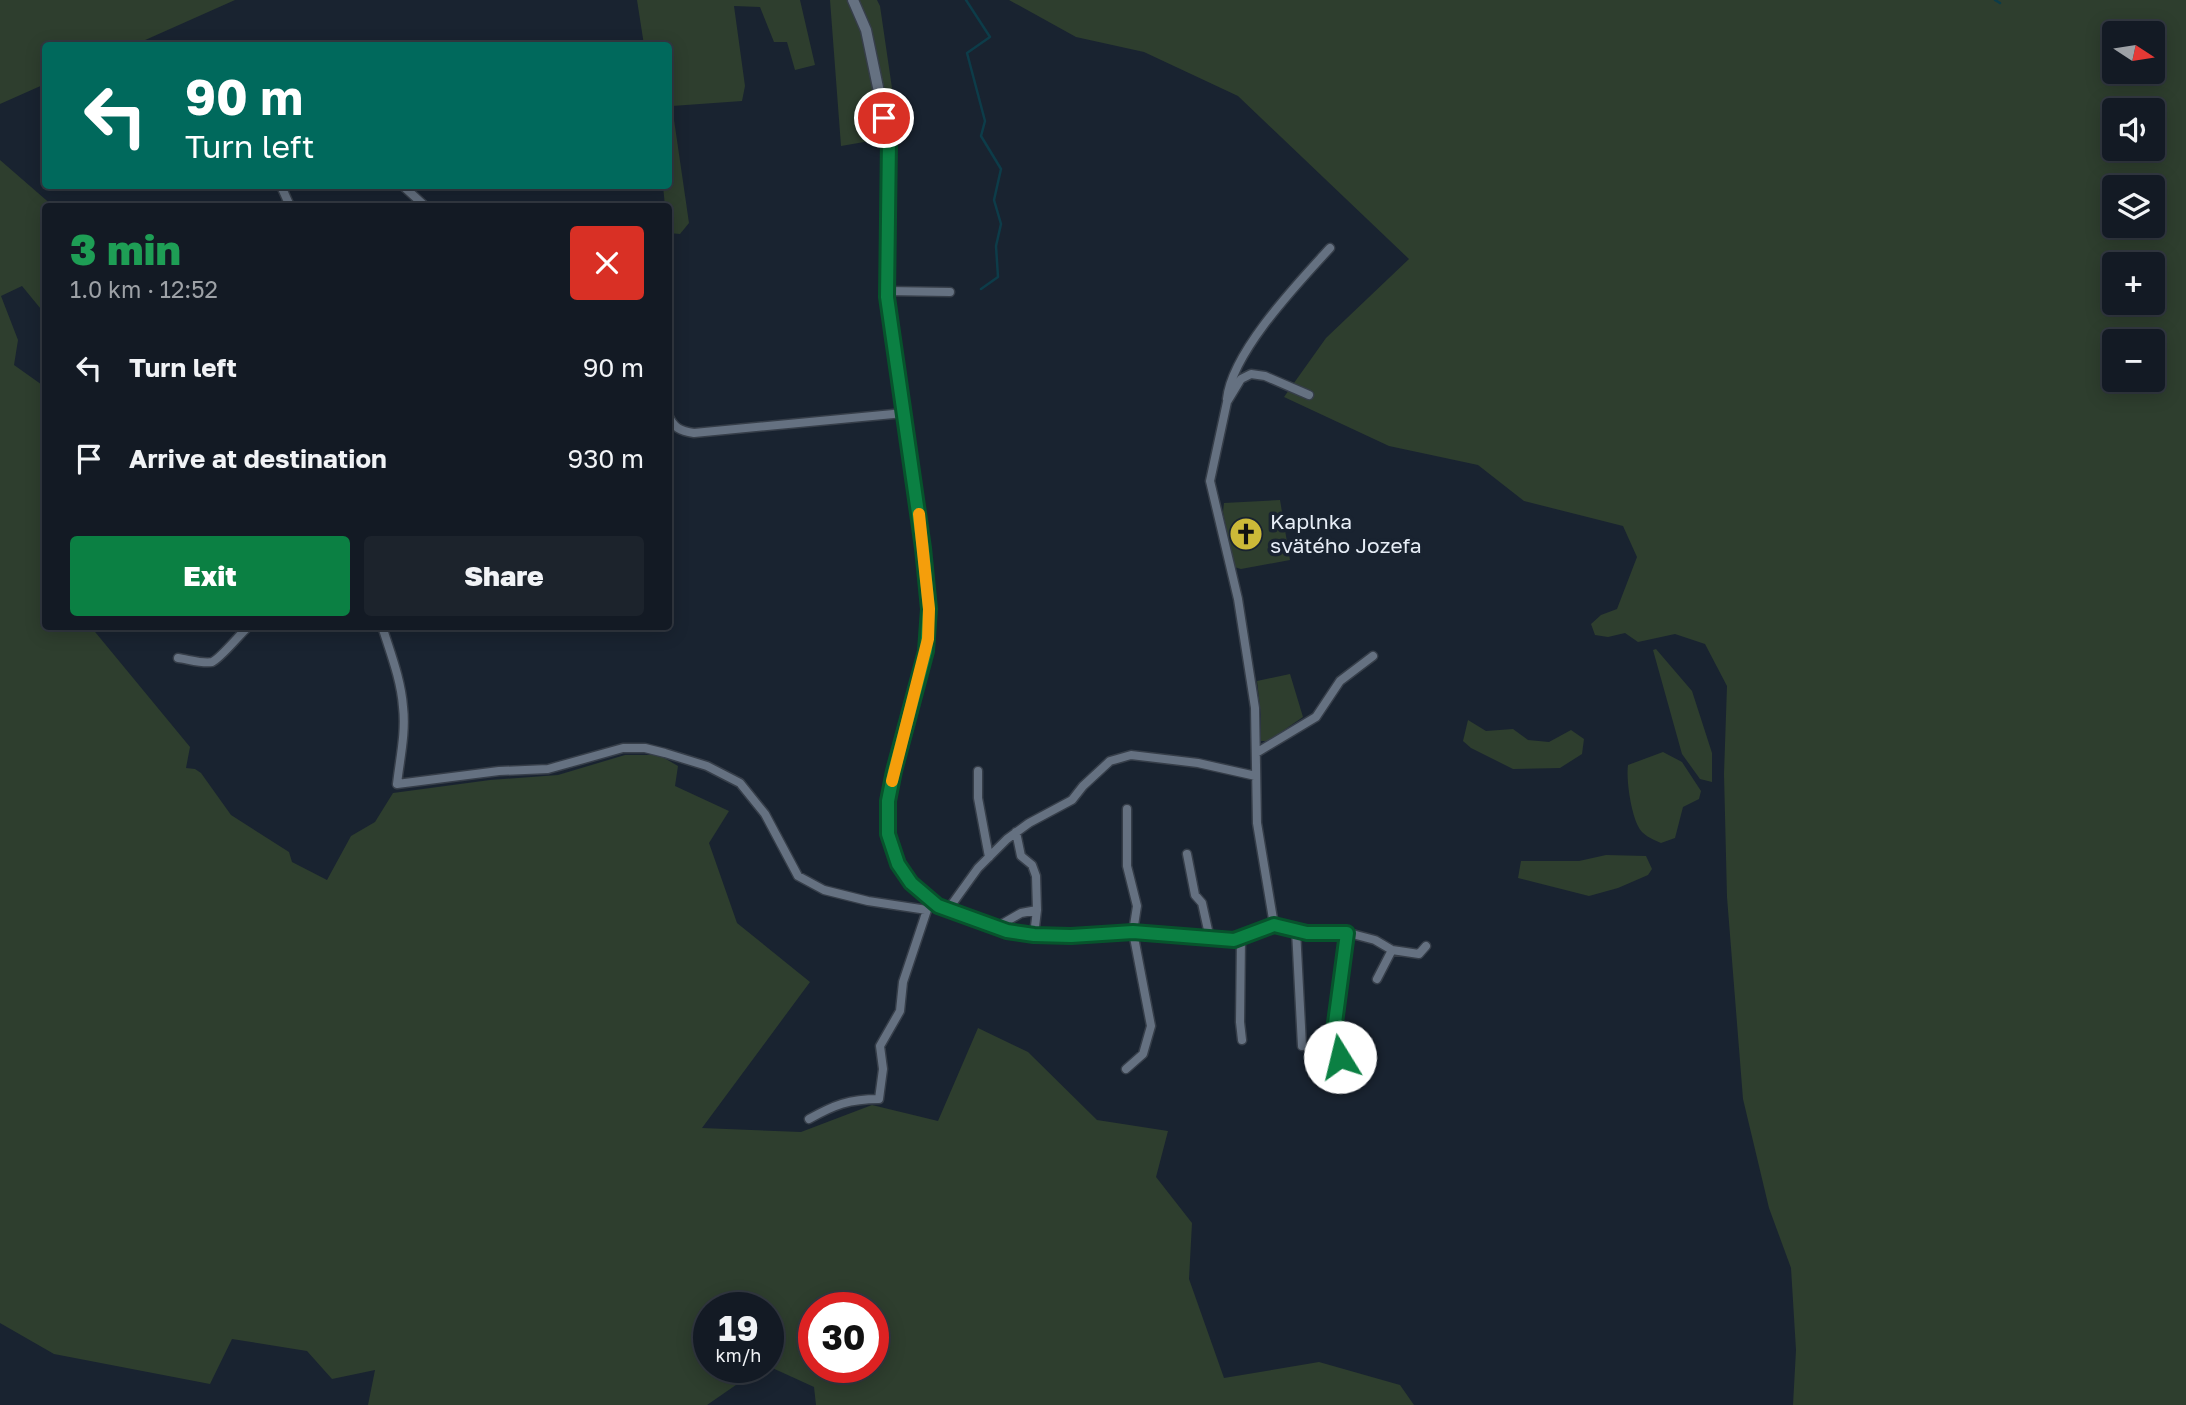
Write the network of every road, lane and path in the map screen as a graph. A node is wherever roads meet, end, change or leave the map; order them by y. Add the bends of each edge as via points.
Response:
1 (853, 0) edge
2 (406, 189) edge
3 (422, 203) edge
4 (1330, 248) dead end
5 (887, 291) junction
6 (950, 292) dead end
7 (1309, 396) dead end
8 (1227, 402) junction
9 (904, 412) junction
10 (672, 424) edge
11 (245, 630) edge
12 (383, 630) edge
13 (1373, 656) dead end
14 (178, 658) dead end
15 (1256, 753) junction
16 (978, 771) dead end
17 (1256, 776) junction
18 (1127, 809) dead end
19 (1016, 832) junction
20 (1187, 854) dead end
21 (989, 857) junction
22 (929, 906) junction
23 (1037, 910) junction
24 (947, 911) junction
25 (1274, 925) junction
26 (995, 928) junction
27 (1296, 930) junction
28 (1133, 932) junction
29 (1347, 933) junction
30 (1034, 935) junction
31 (1071, 936) joint
32 (1241, 938) junction
33 (1210, 939) junction
34 (1426, 946) dead end
35 (1392, 950) junction
36 (1377, 979) dead end
37 (1242, 1040) dead end
38 (1302, 1046) dead end
39 (1340, 1057) dead end
40 (1126, 1069) dead end
41 (809, 1119) dead end

1 - 5 street via 866,30 889,140
2 - 3 street
4 - 8 street via 1246,352 1228,387
5 - 6 street
5 - 9 street
7 - 8 street via 1251,374 1241,379
8 - 15 street via 1210,481 1238,599 1255,708
9 - 10 street via 694,433 681,432
9 - 22 street via 929,625 890,787 888,834 898,864
11 - 14 street via 210,663
12 - 22 street via 404,706 397,783 548,769 622,748 645,748 707,766 740,783 765,814 798,876 824,890 869,901
13 - 15 street via 1340,681 1316,717
15 - 17 street
16 - 21 street
17 - 19 street via 1131,755 1110,761 1072,800
17 - 25 street via 1256,823
18 - 28 street via 1127,866 1137,906
19 - 21 street
19 - 23 street via 1021,856 1036,876
20 - 33 street
21 - 24 street
22 - 24 street
22 - 41 street via 904,982 901,1011 880,1046 883,1069 878,1099 833,1105
23 - 26 street via 1021,913
23 - 30 street
24 - 26 street
25 - 27 street
25 - 32 street
26 - 30 street
27 - 29 street
27 - 38 street
28 - 31 street
28 - 33 street
28 - 40 street via 1151,1026 1143,1054
29 - 35 street
29 - 39 street via 1335,1023
30 - 31 street
32 - 33 street
32 - 37 street
34 - 35 street via 1419,954
35 - 36 street

